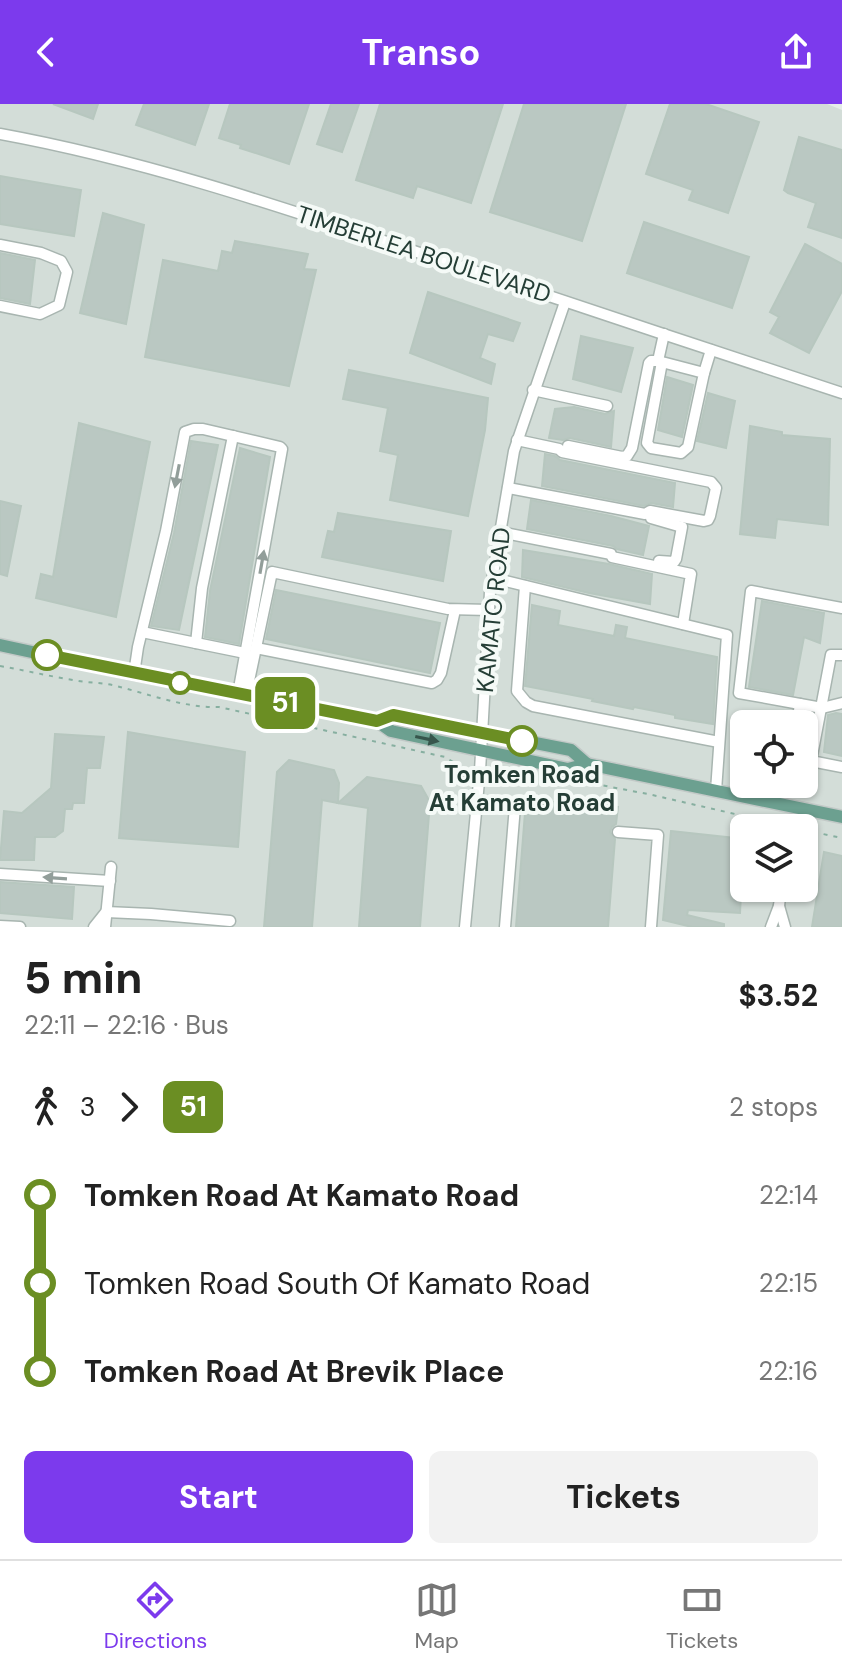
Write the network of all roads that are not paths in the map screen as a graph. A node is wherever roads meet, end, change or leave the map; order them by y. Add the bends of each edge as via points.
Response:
1 (0, 134) edge
2 (0, 245) edge
3 (565, 302) junction
4 (0, 306) edge
5 (664, 334) junction
6 (711, 350) junction
7 (660, 362) junction
8 (704, 373) junction
9 (533, 390) junction
10 (842, 393) edge
11 (607, 406) dead end
12 (233, 436) junction
13 (517, 440) junction
14 (559, 449) junction
15 (508, 488) junction
16 (645, 514) junction
17 (500, 532) junction
18 (611, 554) junction
19 (493, 578) junction
20 (525, 586) junction
21 (842, 608) edge
22 (455, 610) junction
23 (489, 610) junction
24 (683, 624) junction
25 (142, 632) junction
26 (196, 643) junction
27 (0, 645) edge
28 (256, 648) junction
29 (245, 653) junction
30 (842, 655) edge
31 (134, 674) junction
32 (242, 695) junction
33 (842, 703) edge
34 (800, 704) junction
35 (820, 707) junction
36 (799, 710) edge
37 (818, 715) edge
38 (377, 721) junction
39 (481, 732) junction
40 (719, 742) junction
41 (481, 751) junction
42 (818, 762) edge
43 (587, 764) junction
44 (842, 767) edge
45 (716, 791) junction
46 (515, 806) dead end
47 (842, 817) edge
48 (618, 832) dead end
49 (111, 867) dead end
50 (0, 874) edge
51 (110, 881) junction
52 (779, 902) edge
53 (779, 906) junction
54 (106, 912) junction
55 (151, 914) junction
56 (230, 921) dead end
57 (198, 923) edge
58 (0, 926) edge
59 (9, 927) edge
60 (20, 927) edge
61 (94, 927) edge
62 (105, 927) edge
63 (150, 927) edge
64 (465, 927) edge
65 (505, 927) edge
66 (651, 927) edge
67 (771, 927) edge
68 (785, 927) edge

1 - 3 street, TIMBERLEA BOULEVARD via 65,146 280,206
2 - 4 street via 61,261 67,272 59,305 40,314
3 - 5 street, TIMBERLEA BOULEVARD
3 - 9 street, KAMATO ROAD
5 - 6 street, TIMBERLEA BOULEVARD
5 - 7 street
6 - 8 street
6 - 10 street, TIMBERLEA BOULEVARD
7 - 8 street
7 - 8 street via 647,443 651,448 681,453 688,447
7 - 14 street via 649,363 627,456 563,445
9 - 11 street
9 - 13 street, KAMATO ROAD
12 -> 25 street via 203,429 185,432
12 - 26 street
29 -> 12 street via 282,449
13 - 14 street
13 - 15 street, KAMATO ROAD
14 - 16 street via 711,482 716,488 708,520
15 - 16 street
15 - 17 street, KAMATO ROAD
16 - 18 street via 682,527 674,562
17 - 18 street
17 - 19 street, KAMATO ROAD
18 - 24 street via 691,574
19 - 20 street
19 - 23 street, KAMATO ROAD
20 - 24 street
20 - 40 street via 517,691 526,702
21 - 34 street via 751,591 739,693
22 - 23 street
22 - 28 street via 441,673 432,683
22 - 28 street via 272,572
23 - 39 street, KAMATO ROAD
24 - 40 street via 727,635
25 - 26 street
25 - 31 street
26 - 29 street
27 - 31 main road
28 - 32 street
29 - 32 street
30 - 35 street via 831,655
31 - 32 main road
32 - 38 main road
33 - 35 street
34 - 35 street
34 - 36 street
35 - 37 street
38 - 39 main road via 393,715
38 -> 41 main road via 391,731
39 - 41 street, KAMATO ROAD
39 - 43 main road via 571,750
40 - 45 street
41 - 43 main road via 568,769
41 - 64 street, KAMATO ROAD
42 - 44 street
43 - 45 main road
45 - 47 main road
46 - 65 street
48 - 66 street via 658,835
49 - 51 street
51 -> 50 street
51 - 54 street
52 - 53 street
53 - 67 street
53 - 68 street
54 - 55 street
54 - 61 street
54 - 62 street
55 - 57 street
55 - 63 street
56 - 57 street
58 - 59 street
59 - 60 street

